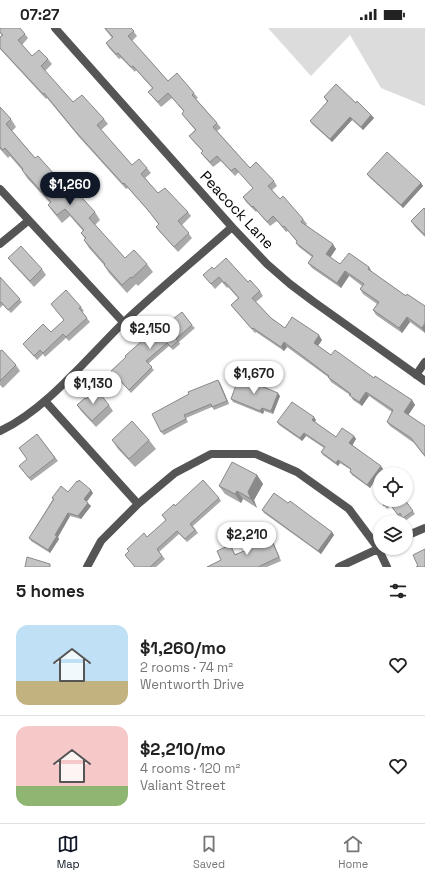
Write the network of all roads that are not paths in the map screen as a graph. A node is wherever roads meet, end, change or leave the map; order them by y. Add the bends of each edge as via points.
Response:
1 (55, 28) edge
2 (0, 189) edge
3 (28, 221) junction
4 (232, 227) junction
5 (0, 244) edge
6 (124, 323) junction
7 (425, 362) edge
8 (416, 375) junction
9 (425, 381) edge
10 (45, 401) junction
11 (0, 430) edge
12 (138, 504) junction
13 (425, 528) edge
14 (413, 533) edge
15 (373, 540) edge
16 (373, 551) edge
17 (382, 555) edge
18 (87, 567) edge
19 (339, 567) edge
20 (386, 567) edge

1 - 4 street, Peacock Lane
2 - 3 street
3 - 5 street
3 - 6 street
4 - 6 street
4 - 8 street, Peacock Lane via 290,284
6 - 10 street
7 - 8 street
8 - 9 street, Peacock Lane
10 - 11 street via 11,426
10 - 12 street
12 - 15 street via 175,473 211,454 256,454 297,472 349,509
12 - 18 street via 101,541
13 - 14 street
16 - 19 street
17 - 20 street

